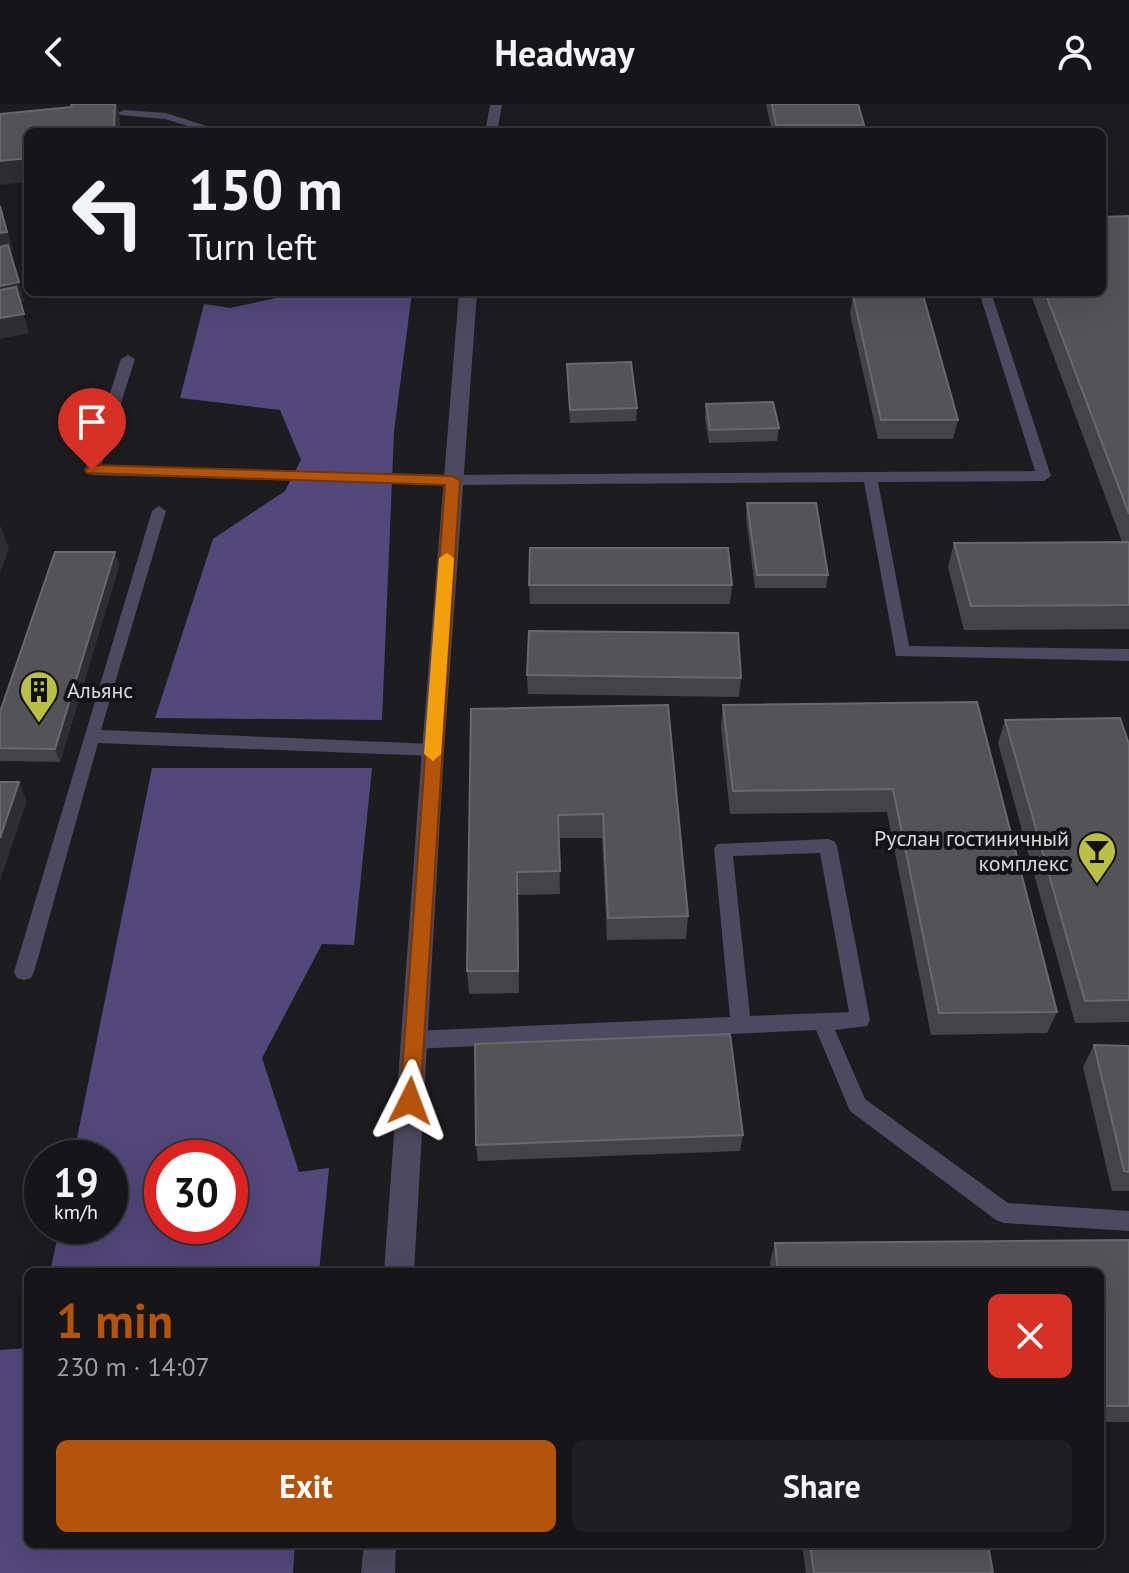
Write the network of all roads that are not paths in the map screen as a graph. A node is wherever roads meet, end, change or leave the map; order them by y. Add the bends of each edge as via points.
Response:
1 (496, 105) edge
2 (167, 110) edge
3 (124, 113) dead end
4 (210, 128) edge
5 (492, 128) edge
6 (468, 296) edge
7 (986, 296) edge
8 (128, 359) dead end
9 (870, 477) junction
10 (452, 480) junction
11 (159, 511) dead end
12 (1129, 655) edge
13 (91, 736) junction
14 (433, 750) junction
15 (24, 972) dead end
16 (822, 1022) junction
17 (741, 1025) junction
18 (413, 1040) junction
19 (1129, 1221) edge
20 (399, 1268) edge
21 (380, 1548) edge
22 (378, 1573) edge

1 - 5 lane
2 - 3 lane
2 - 4 lane
6 - 10 street
7 - 9 lane via 1044,476
8 - 10 lane via 92,470
9 - 10 lane
9 - 12 lane via 902,652
10 - 14 street
11 - 13 lane
13 - 14 lane
13 - 15 lane
14 - 18 street
16 - 17 lane
16 - 17 lane via 860,1020 828,846 723,849
16 - 19 lane via 857,1105 1004,1213
17 - 18 lane
18 - 20 street
21 - 22 street

